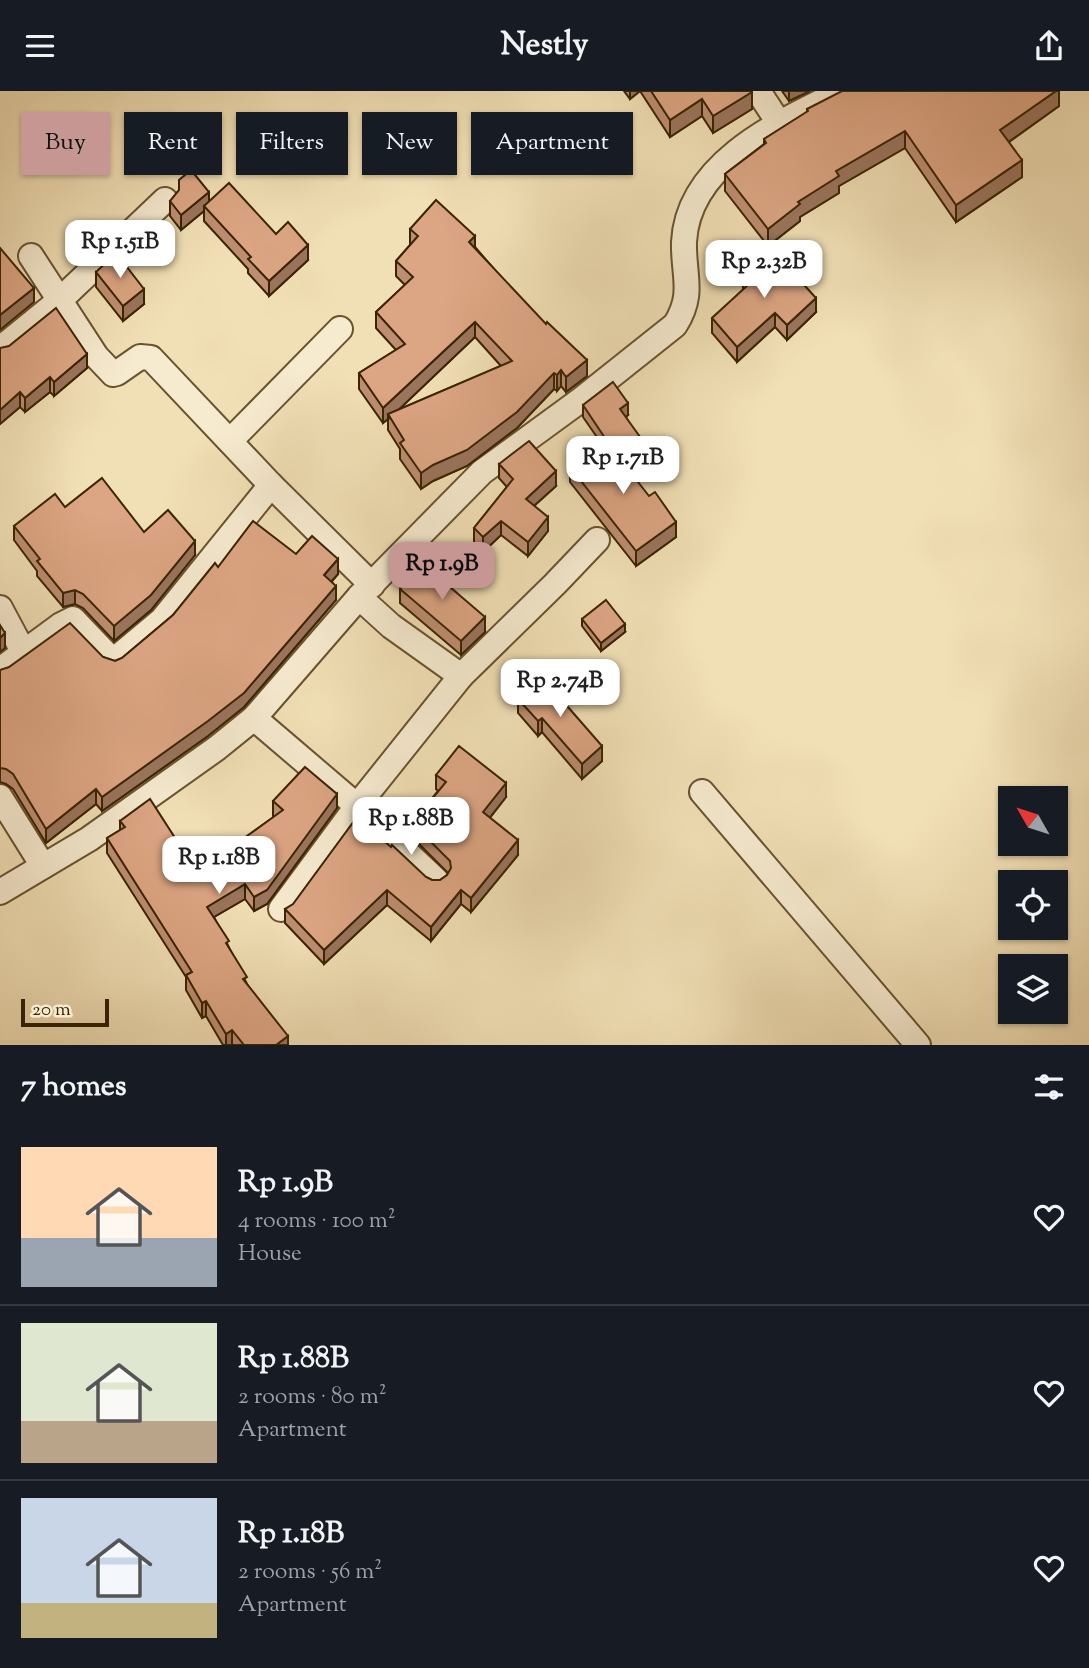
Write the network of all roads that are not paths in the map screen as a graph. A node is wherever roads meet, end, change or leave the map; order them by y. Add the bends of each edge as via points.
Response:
1 (758, 91) edge
2 (843, 91) edge
3 (779, 123) junction
4 (165, 199) dead end
5 (32, 256) dead end
6 (60, 300) junction
7 (340, 328) dead end
8 (0, 349) edge
9 (230, 441) junction
10 (271, 485) junction
11 (597, 540) dead end
12 (365, 591) junction
13 (0, 608) edge
14 (24, 653) junction
15 (0, 670) edge
16 (461, 676) junction
17 (254, 718) junction
18 (702, 792) dead end
19 (0, 797) edge
20 (358, 806) junction
21 (43, 866) junction
22 (436, 880) edge
23 (1, 889) edge
24 (281, 909) dead end
25 (918, 1045) edge

1 - 3 street
2 - 3 street
3 - 12 street via 739,149 704,186 690,210 684,241 688,295 676,325 482,472
4 - 6 street
5 - 6 street
6 - 8 street
6 - 9 street via 109,371 117,373 140,356 151,358
7 - 9 street
9 - 10 street
10 - 12 street
10 - 14 street via 162,620 113,661 73,619
11 - 16 street
12 - 16 street via 391,626
12 - 17 street
13 - 14 street
14 - 15 street
16 - 20 street
17 - 20 street
17 - 21 street via 89,839
18 - 25 street
19 - 21 street
20 - 22 street
20 - 24 street
21 - 23 street

